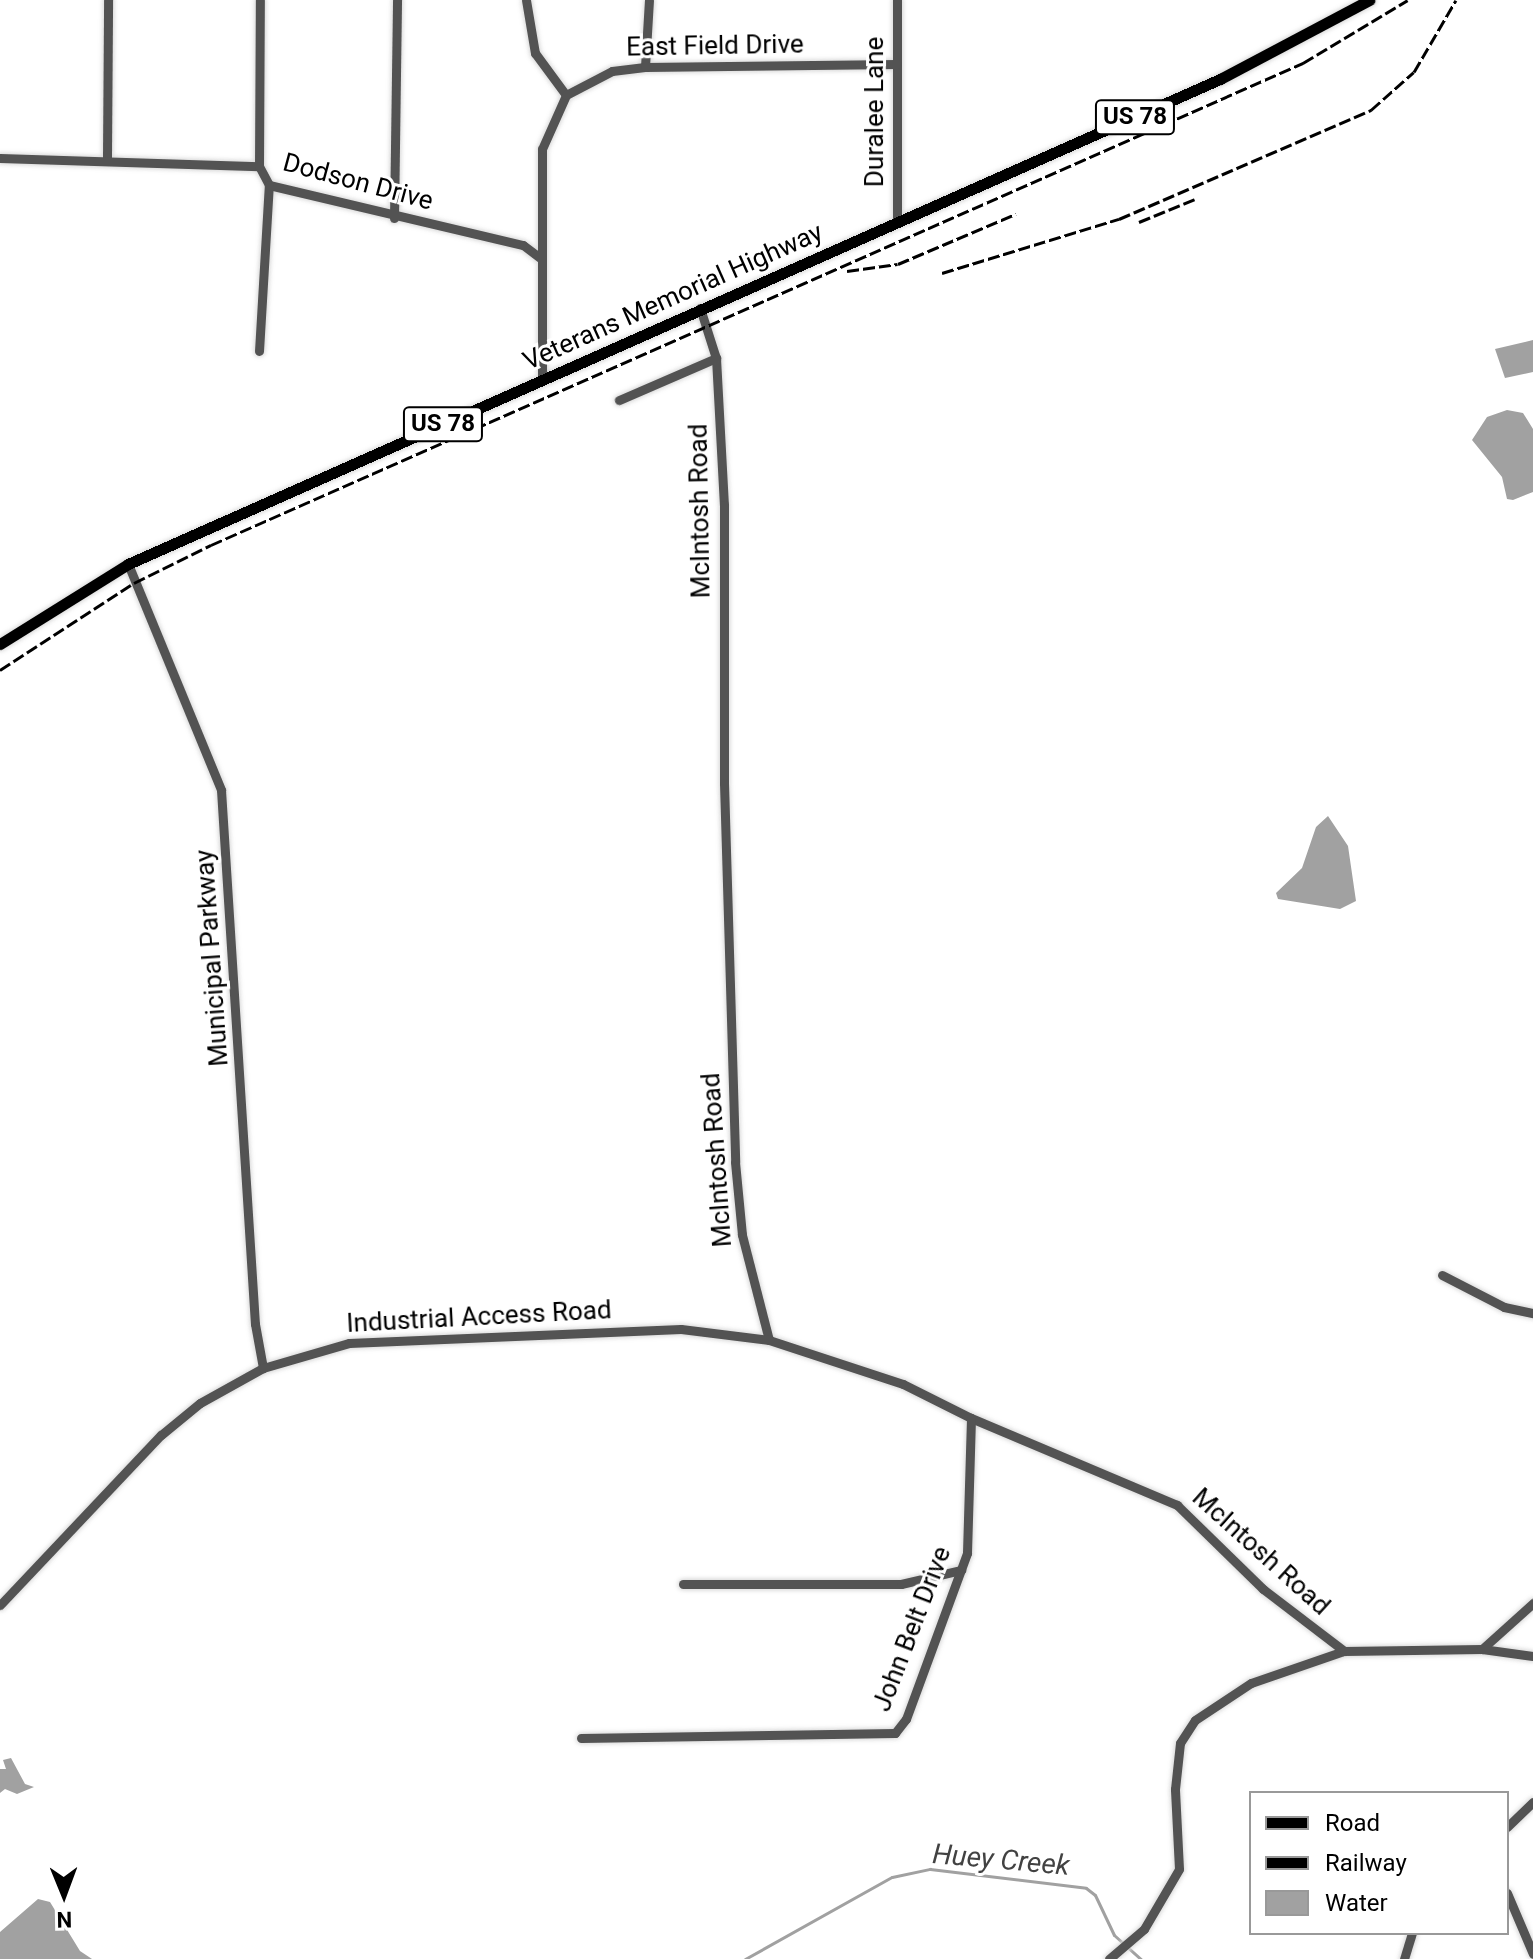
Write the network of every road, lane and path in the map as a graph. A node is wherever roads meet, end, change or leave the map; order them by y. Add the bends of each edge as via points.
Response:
1 (108, 0) edge
2 (260, 0) edge
3 (397, 0) edge
4 (526, 0) edge
5 (649, 0) edge
6 (897, 0) edge
7 (1369, 0) edge
8 (897, 64) junction
9 (645, 67) junction
10 (566, 95) junction
11 (107, 157) junction
12 (0, 158) edge
13 (259, 166) junction
14 (269, 185) junction
15 (394, 218) junction
16 (897, 223) junction
17 (540, 258) junction
18 (700, 308) junction
19 (259, 351) dead end
20 (716, 358) junction
21 (542, 378) junction
22 (619, 400) dead end
23 (128, 564) junction
24 (0, 644) edge
25 (1442, 1275) dead end
26 (1533, 1313) edge
27 (769, 1340) junction
28 (263, 1368) junction
29 (971, 1418) junction
30 (961, 1570) junction
31 (683, 1584) dead end
32 (1533, 1603) edge
33 (0, 1605) edge
34 (1482, 1649) junction
35 (1344, 1651) junction
36 (1533, 1656) edge
37 (581, 1738) dead end
38 (1533, 1802) edge
39 (1509, 1825) edge
40 (1509, 1898) edge
41 (1411, 1935) edge
42 (1533, 1954) edge
43 (1109, 1959) edge
44 (1404, 1959) edge

1 - 11 street
2 - 13 street
3 - 15 street
4 - 10 street via 535,53
5 - 9 street
6 - 8 street, Duralee Lane
7 - 16 main road, Veterans Memorial Highway / US 78 via 1272,55
8 - 9 street, East Field Drive
8 - 16 street, Duralee Lane
9 - 10 street, East Field Drive via 612,71
10 - 17 street via 542,149
11 - 12 street, Dodson Drive
11 - 13 street, Dodson Drive
13 - 14 street, Dodson Drive
14 - 15 street, Dodson Drive
14 - 19 street
15 - 17 street, Dodson Drive via 523,245
16 - 18 main road, Veterans Memorial Highway / US 78
17 - 21 street
18 - 20 street, McIntosh Road
18 - 21 main road, Veterans Memorial Highway / US 78
20 - 22 street
20 - 27 street, McIntosh Road via 724,505 724,783 735,1162 742,1235
21 - 23 main road, Veterans Memorial Highway / US 78
23 - 24 main road, Veterans Memorial Highway / US 78
23 - 28 street, Municipal Parkway via 154,639 221,790 255,1324
25 - 26 street via 1504,1307
27 - 28 street, Industrial Access Road via 681,1329 349,1343
27 - 29 street, McIntosh Road via 890,1379
28 - 33 street, Industrial Access Road via 200,1403 161,1435
29 - 30 street, John Belt Drive via 969,1526
29 - 35 street, McIntosh Road via 1177,1505 1263,1589
30 - 31 street via 901,1584
30 - 37 street, John Belt Drive via 906,1719 895,1733
32 - 34 street
34 - 35 street
34 - 36 street
35 - 43 street via 1251,1683 1195,1720 1180,1743 1175,1789 1179,1869 1144,1929
38 - 39 street
40 - 42 street
41 - 44 street

